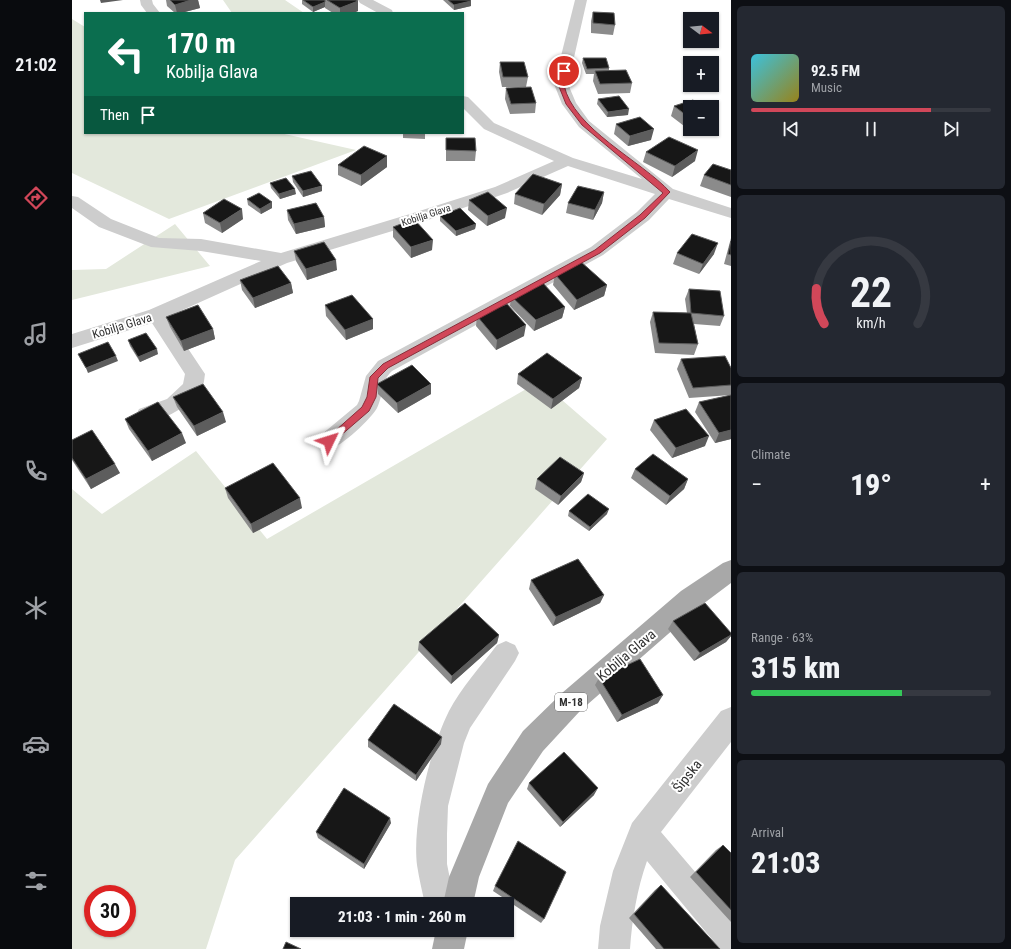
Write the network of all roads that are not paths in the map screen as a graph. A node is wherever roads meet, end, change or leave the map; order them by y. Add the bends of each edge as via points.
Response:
1 (146, 0) edge
2 (364, 0) edge
3 (581, 0) edge
4 (153, 12) edge
5 (385, 12) edge
6 (464, 101) edge
7 (464, 121) edge
8 (489, 126) junction
9 (567, 161) junction
10 (667, 192) junction
11 (72, 201) edge
12 (731, 214) edge
13 (281, 259) junction
14 (156, 315) junction
15 (72, 341) edge
16 (146, 415) edge
17 (329, 441) dead end
18 (731, 570) edge
19 (506, 653) dead end
20 (731, 720) edge
21 (642, 832) junction
22 (461, 890) edge
23 (439, 897) edge
24 (731, 938) edge
25 (614, 949) edge

1 - 4 street
2 - 5 street
3 - 10 street via 561,84 569,104 584,124
6 - 8 street
7 - 8 street
8 - 9 street
9 - 10 street
9 - 13 street, Kobilja Glava via 501,190
10 - 12 street
10 - 17 street via 643,216 597,251 385,366 374,377 372,397 366,409
11 - 13 street, Kobilja Glava via 105,223 157,243 201,245
13 - 14 street, Kobilja Glava
14 - 15 street, Kobilja Glava
14 - 16 street via 195,374 193,387 174,404
18 - 22 main road, Kobilja Glava / M-18 via 690,599 571,702 533,742 498,794
19 - 23 street via 459,720 450,743 434,806 432,864
20 - 21 street, Šipska
21 - 24 street
21 - 25 street, Šipska via 628,871 616,926

